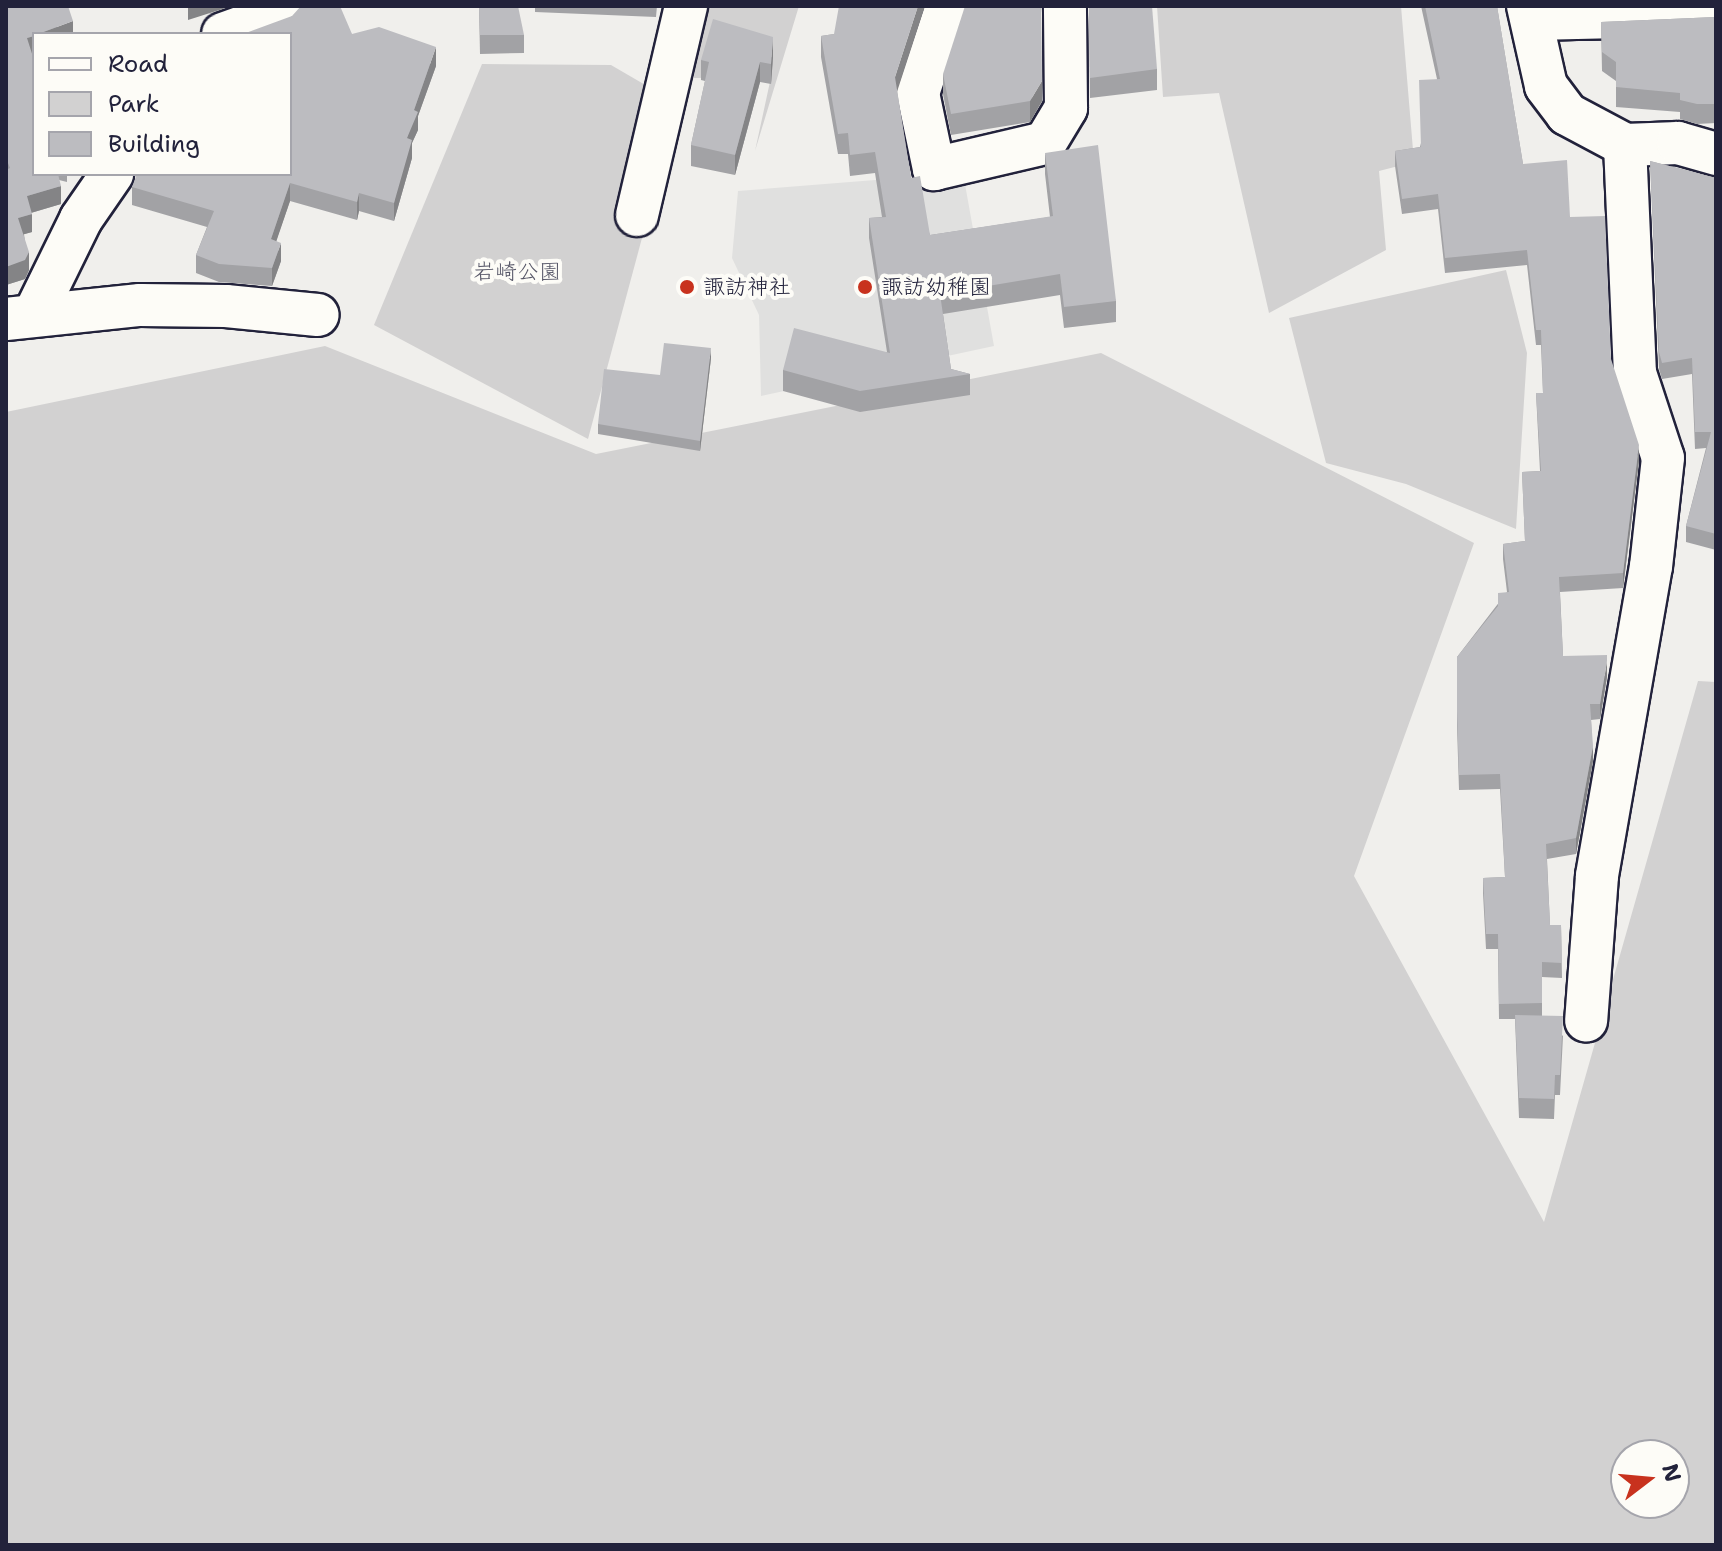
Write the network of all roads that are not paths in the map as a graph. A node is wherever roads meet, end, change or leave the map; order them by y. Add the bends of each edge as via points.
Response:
1 (686, 6) edge
2 (947, 6) edge
3 (1065, 6) edge
4 (284, 12) dead end
5 (1531, 12) edge
6 (1716, 15) edge
7 (229, 32) edge
8 (1625, 145) junction
9 (1716, 154) edge
10 (111, 176) edge
11 (637, 215) dead end
12 (318, 315) dead end
13 (20, 317) edge
14 (1586, 1021) dead end

1 - 11 street
2 - 3 street via 918,93 934,169 1045,143 1066,108
4 - 7 street
5 - 6 street
5 - 8 street via 1546,86 1567,114
8 - 9 street via 1678,143
8 - 14 street via 1635,373 1663,458 1651,566 1597,876
10 - 13 street
12 - 13 street via 140,305

